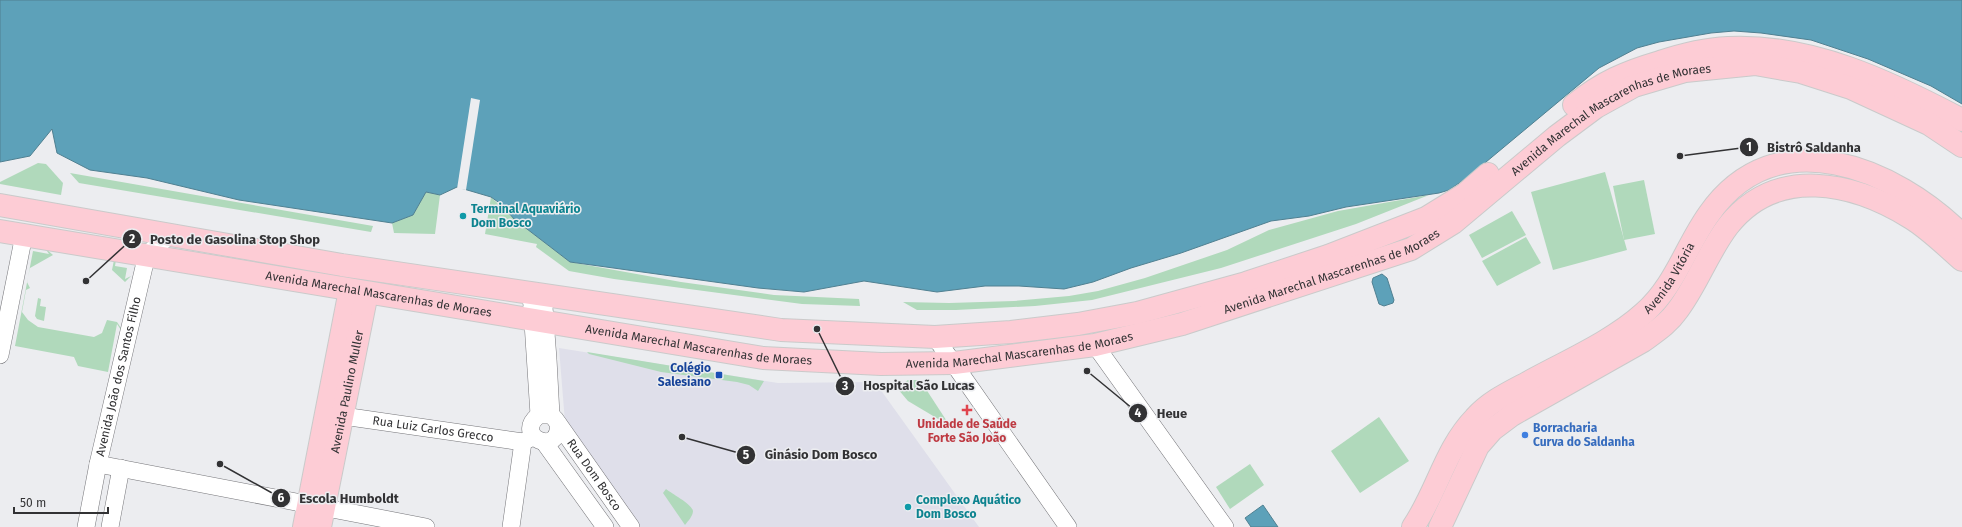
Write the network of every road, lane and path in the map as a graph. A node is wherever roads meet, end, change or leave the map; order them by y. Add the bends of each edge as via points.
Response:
1 (1962, 120) edge
2 (1962, 146) edge
3 (0, 205) edge
4 (0, 231) edge
5 (24, 235) junction
6 (1962, 235) edge
7 (169, 236) junction
8 (147, 254) junction
9 (1962, 260) edge
10 (342, 265) junction
11 (359, 291) junction
12 (537, 293) junction
13 (538, 321) junction
14 (935, 337) junction
15 (1095, 345) junction
16 (0, 355) edge
17 (954, 363) junction
18 (343, 416) junction
19 (549, 418) junction
20 (534, 440) junction
21 (98, 464) junction
22 (121, 468) junction
23 (318, 513) edge
24 (1444, 525) edge
25 (86, 527) edge
26 (110, 527) edge
27 (304, 527) edge
28 (426, 527) edge
29 (511, 527) edge
30 (605, 527) edge
31 (631, 527) edge
32 (1068, 527) edge
33 (1225, 527) edge
34 (1413, 527) edge

1 - 14 main road, Avenida Marechal Mascarenhas de Moraes via 1906,90 1832,62 1786,51 1727,48 1683,55 1624,73 1586,95 1465,194 1426,218 1328,256 1246,283 1137,313 1078,324 1011,332
2 - 15 main road, Avenida Marechal Mascarenhas de Moraes via 1929,124 1852,88 1801,72 1755,64 1685,71 1634,86 1596,107 1557,136 1454,223 1411,249 1182,324
3 - 7 main road, Avenida Marechal Mascarenhas de Moraes
4 - 5 main road, Avenida Marechal Mascarenhas de Moraes
5 - 8 main road, Avenida Marechal Mascarenhas de Moraes
5 - 16 street
6 - 34 main road, Avenida Vitória via 1924,202 1864,170 1825,160 1794,161 1771,166 1750,176 1728,192 1709,213 1671,282 1645,312 1599,343 1498,398 1476,417 1450,451
7 - 8 street
7 - 10 main road, Avenida Marechal Mascarenhas de Moraes
8 - 11 main road, Avenida Marechal Mascarenhas de Moraes
8 - 21 street, Avenida João dos Santos Filho
9 - 24 main road, Avenida Vitória via 1911,218 1854,192 1812,184 1792,186 1762,196 1741,211 1727,227 1676,313 1663,326 1643,342 1512,415 1492,430 1474,454
10 - 11 main road
10 - 12 main road, Avenida Marechal Mascarenhas de Moraes
11 - 13 main road, Avenida Marechal Mascarenhas de Moraes
11 - 18 main road, Avenida Paulino Muller
11 - 23 main road, Avenida Paulino Muller
12 - 13 street
12 - 14 main road, Avenida Marechal Mascarenhas de Moraes via 781,330
13 - 17 main road, Avenida Marechal Mascarenhas de Moraes via 763,358 882,364
13 - 19 street
14 - 17 street
15 - 17 main road, Avenida Marechal Mascarenhas de Moraes
15 - 33 street
17 - 32 street
18 - 20 street, Rua Luiz Carlos Grecco
18 - 23 main road, Avenida Paulino Muller
19 - 20 street via 531,424 530,431
19 - 20 street via 559,430 556,436 551,441
19 - 31 street, Rua Dom Bosco
20 - 29 street
20 - 30 street, Rua Dom Bosco
21 - 22 street
21 - 25 street, Avenida João dos Santos Filho
22 - 23 street
22 - 26 street, Avenida João dos Santos Filho
23 - 27 main road, Avenida Paulino Muller
23 - 28 street

